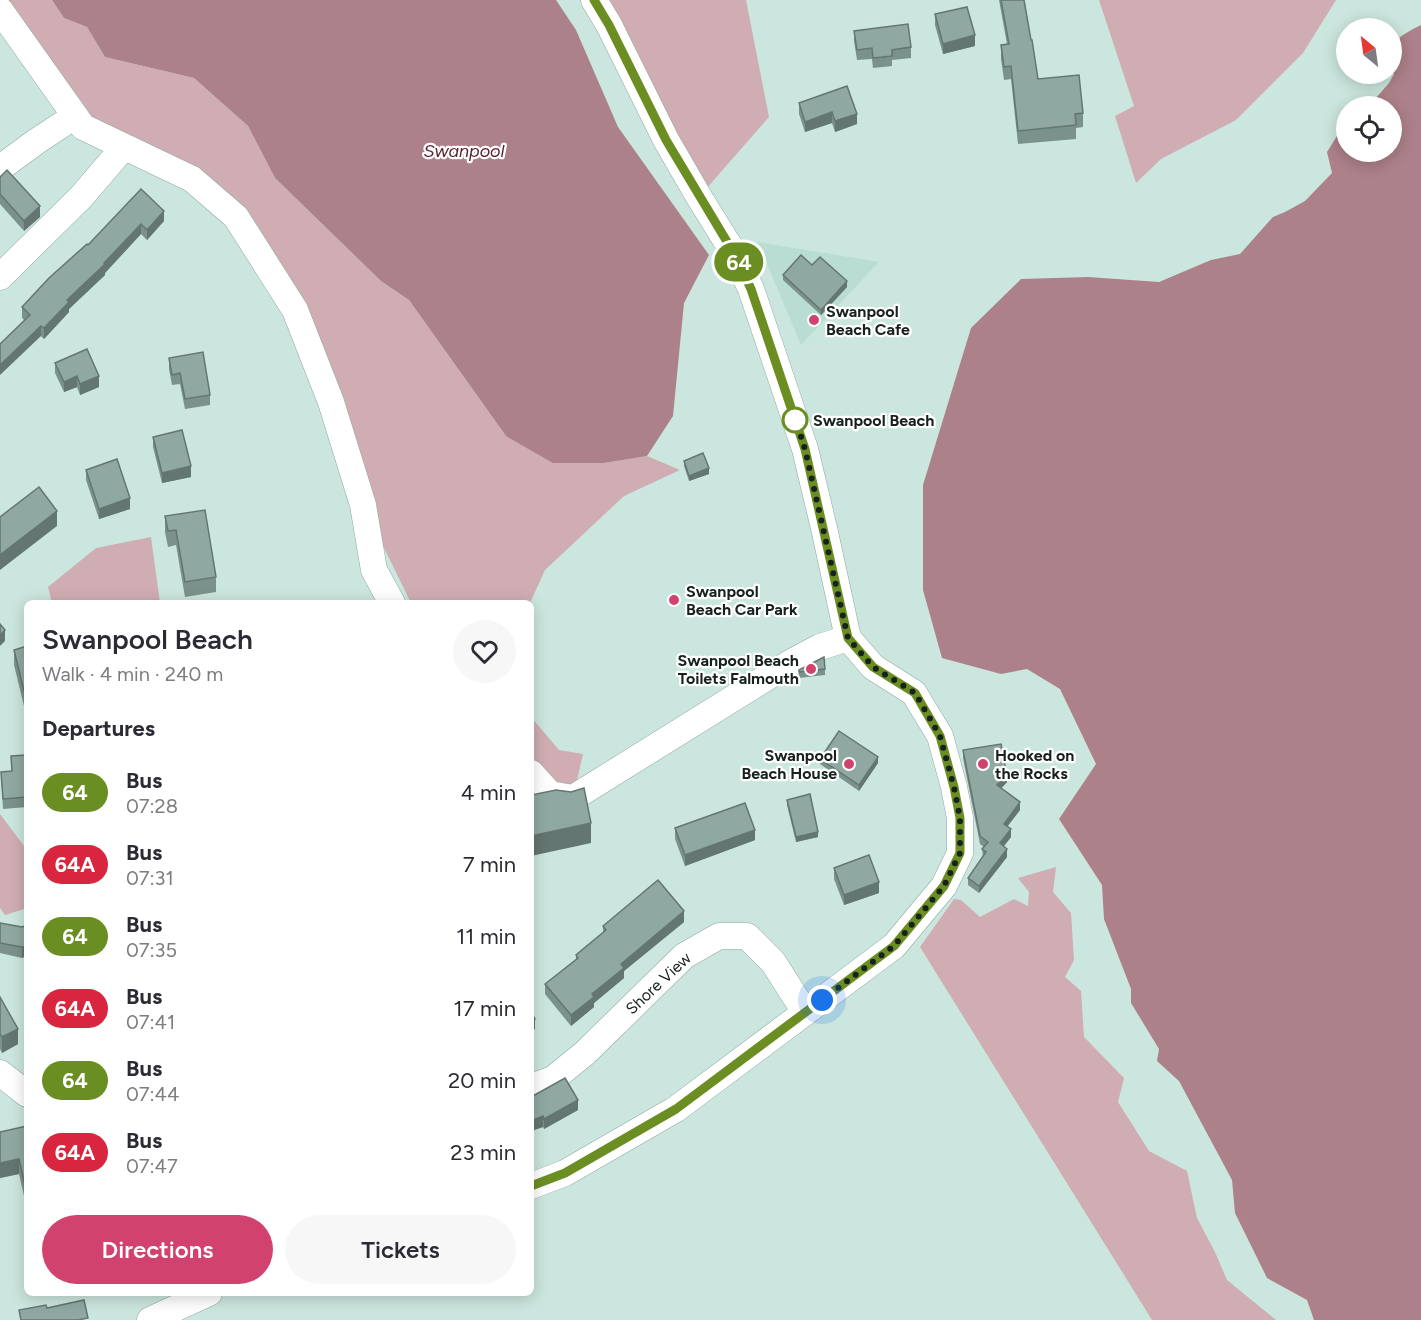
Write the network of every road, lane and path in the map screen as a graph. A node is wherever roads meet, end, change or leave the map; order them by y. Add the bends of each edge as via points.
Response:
1 (594, 0) edge
2 (0, 10) edge
3 (75, 116) junction
4 (124, 147) junction
5 (0, 168) edge
6 (0, 277) edge
7 (390, 600) edge
8 (848, 638) junction
9 (534, 781) edge
10 (540, 796) edge
11 (806, 1012) junction
12 (0, 1073) edge
13 (534, 1086) edge
14 (24, 1092) edge
15 (534, 1185) edge
16 (202, 1296) edge
17 (150, 1320) edge

1 - 8 street via 666,140 751,289 805,449
2 - 3 street
3 - 4 street via 83,127
3 - 5 street
4 - 6 street via 81,197
4 - 7 street via 192,179 236,218 295,310 331,402 363,505 374,570
8 - 10 street via 790,663 573,798
8 - 11 street via 873,667 915,693 940,736 960,818 960,853 944,886 894,946
9 - 10 street
11 - 13 street, Shore View via 773,963 747,936 719,936 684,956 553,1079
11 - 15 street via 676,1109 565,1173
12 - 14 street
16 - 17 street

